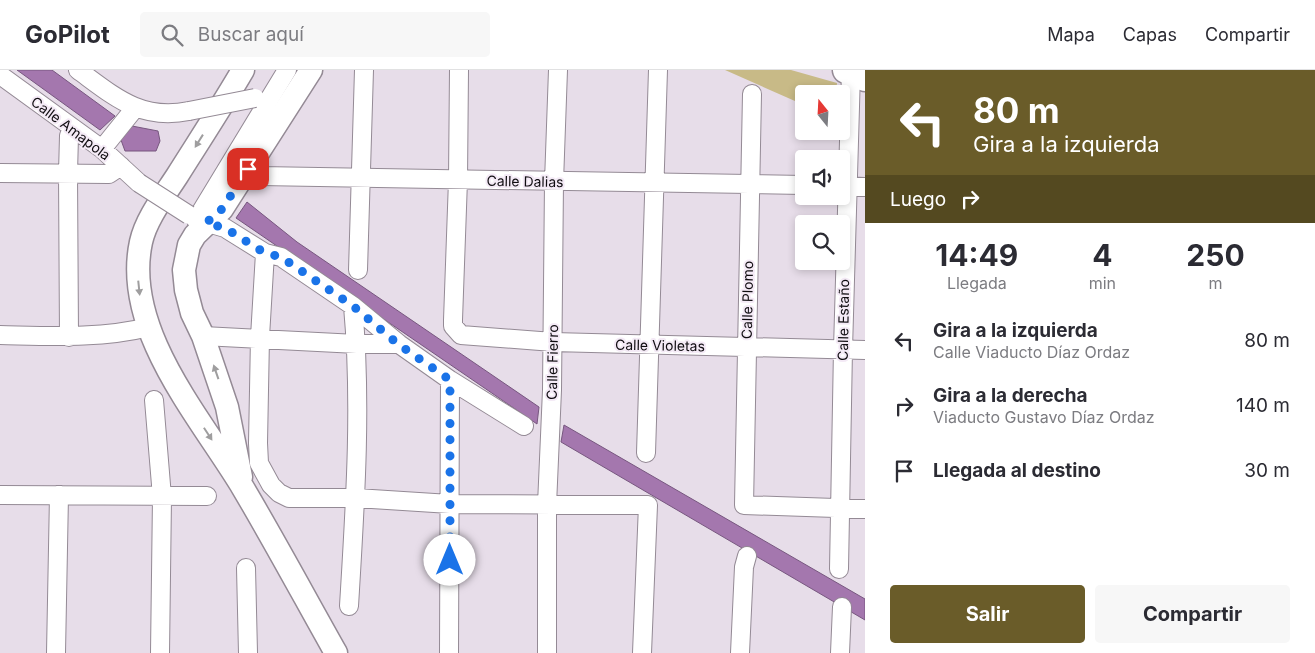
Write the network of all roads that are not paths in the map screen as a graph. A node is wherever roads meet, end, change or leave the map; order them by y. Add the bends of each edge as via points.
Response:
1 (78, 70) edge
2 (243, 70) edge
3 (287, 70) edge
4 (311, 70) edge
5 (364, 70) edge
6 (459, 70) edge
7 (558, 70) edge
8 (658, 70) edge
9 (854, 73) edge
10 (0, 75) edge
11 (752, 94) dead end
12 (271, 102) junction
13 (130, 113) junction
14 (72, 128) junction
15 (106, 144) junction
16 (847, 150) edge
17 (121, 166) junction
18 (248, 169) junction
19 (0, 173) edge
20 (68, 173) junction
21 (360, 178) junction
22 (458, 180) junction
23 (554, 182) junction
24 (656, 183) junction
25 (749, 184) junction
26 (795, 185) edge
27 (850, 187) edge
28 (865, 187) edge
29 (844, 205) edge
30 (197, 219) junction
31 (265, 253) junction
32 (358, 270) dead end
33 (353, 306) junction
34 (149, 327) junction
35 (0, 334) edge
36 (203, 336) junction
37 (69, 337) junction
38 (260, 337) junction
39 (552, 342) junction
40 (357, 344) junction
41 (398, 344) junction
42 (648, 345) junction
43 (746, 345) junction
44 (842, 350) junction
45 (865, 350) edge
46 (450, 380) junction
47 (154, 400) dead end
48 (524, 426) dead end
49 (646, 454) dead end
50 (243, 488) junction
51 (0, 495) edge
52 (60, 496) junction
53 (207, 496) dead end
54 (162, 497) junction
55 (356, 498) junction
56 (450, 504) junction
57 (548, 505) junction
58 (841, 509) junction
59 (865, 510) edge
60 (747, 556) dead end
61 (246, 568) dead end
62 (839, 569) dead end
63 (349, 606) dead end
64 (842, 607) dead end
65 (56, 653) edge
66 (160, 653) edge
67 (248, 653) edge
68 (336, 653) edge
69 (449, 653) edge
70 (547, 653) edge
71 (642, 653) edge
72 (740, 653) edge
73 (840, 653) edge

1 - 13 street
2 -> 34 main road via 154,211 142,240 138,278
3 - 12 street
4 - 12 main road
5 - 21 street
6 - 22 street
7 - 23 street, Calle Fierro
8 - 24 street
9 - 16 street, Calle Estaño
10 - 14 street, Calle Amapola
11 - 25 street, Calle Plomo
12 - 13 street, bridge via 171,115
12 - 18 main road
12 - 30 street
13 - 15 street
14 - 15 street, Calle Amapola
14 - 20 street
15 - 17 street, Calle Amapola
17 - 20 street via 109,174
17 - 30 street, Calle Amapola, bridge via 139,183
18 - 21 street, Calle Dalias via 260,176
18 - 30 main road via 222,209
19 - 20 street
20 - 37 street
21 - 22 street, Calle Dalias
21 - 32 street
22 - 23 street, Calle Dalias
22 - 39 street, Calle Violetas via 452,320 456,332 467,336
23 - 24 street, Calle Dalias
23 - 39 street, Calle Fierro
24 - 25 street, Calle Dalias
24 - 42 street
25 - 26 street, Calle Dalias
25 - 43 street, Calle Plomo
27 - 28 street
29 - 44 street, Calle Estaño
30 - 31 street, Calle Amapola via 225,228
30 - 36 main road via 184,270 192,312
31 - 33 street, Calle Amapola via 281,257
31 - 38 street
33 - 40 street
33 - 41 street, Calle Amapola
34 - 37 street via 121,334
34 -> 50 main road via 198,419
35 - 37 street
36 - 38 street
50 -> 36 main road via 227,407
38 - 40 street
38 - 55 street via 259,463 271,485 289,498
39 - 42 street, Calle Violetas
39 - 57 street, Calle Fierro
40 - 41 street
40 - 55 street
41 - 46 street, Calle Amapola
42 - 43 street, Calle Violetas
42 - 49 street
43 - 44 street, Calle Violetas
43 - 58 street, Calle Plomo via 744,505
44 - 45 street, Calle Violetas
44 - 58 street, Calle Estaño
46 - 48 street, Calle Amapola
46 - 56 street
47 - 54 street
50 - 68 main road
51 - 52 street
52 - 54 street
52 - 65 street
53 - 54 street
54 - 66 street
55 - 56 street
55 - 63 street
56 - 57 street
56 - 69 street
57 - 70 street, Calle Fierro
57 - 71 street via 648,505
58 - 59 street
58 - 62 street, Calle Estaño
60 - 72 street
61 - 67 street
64 - 73 street

